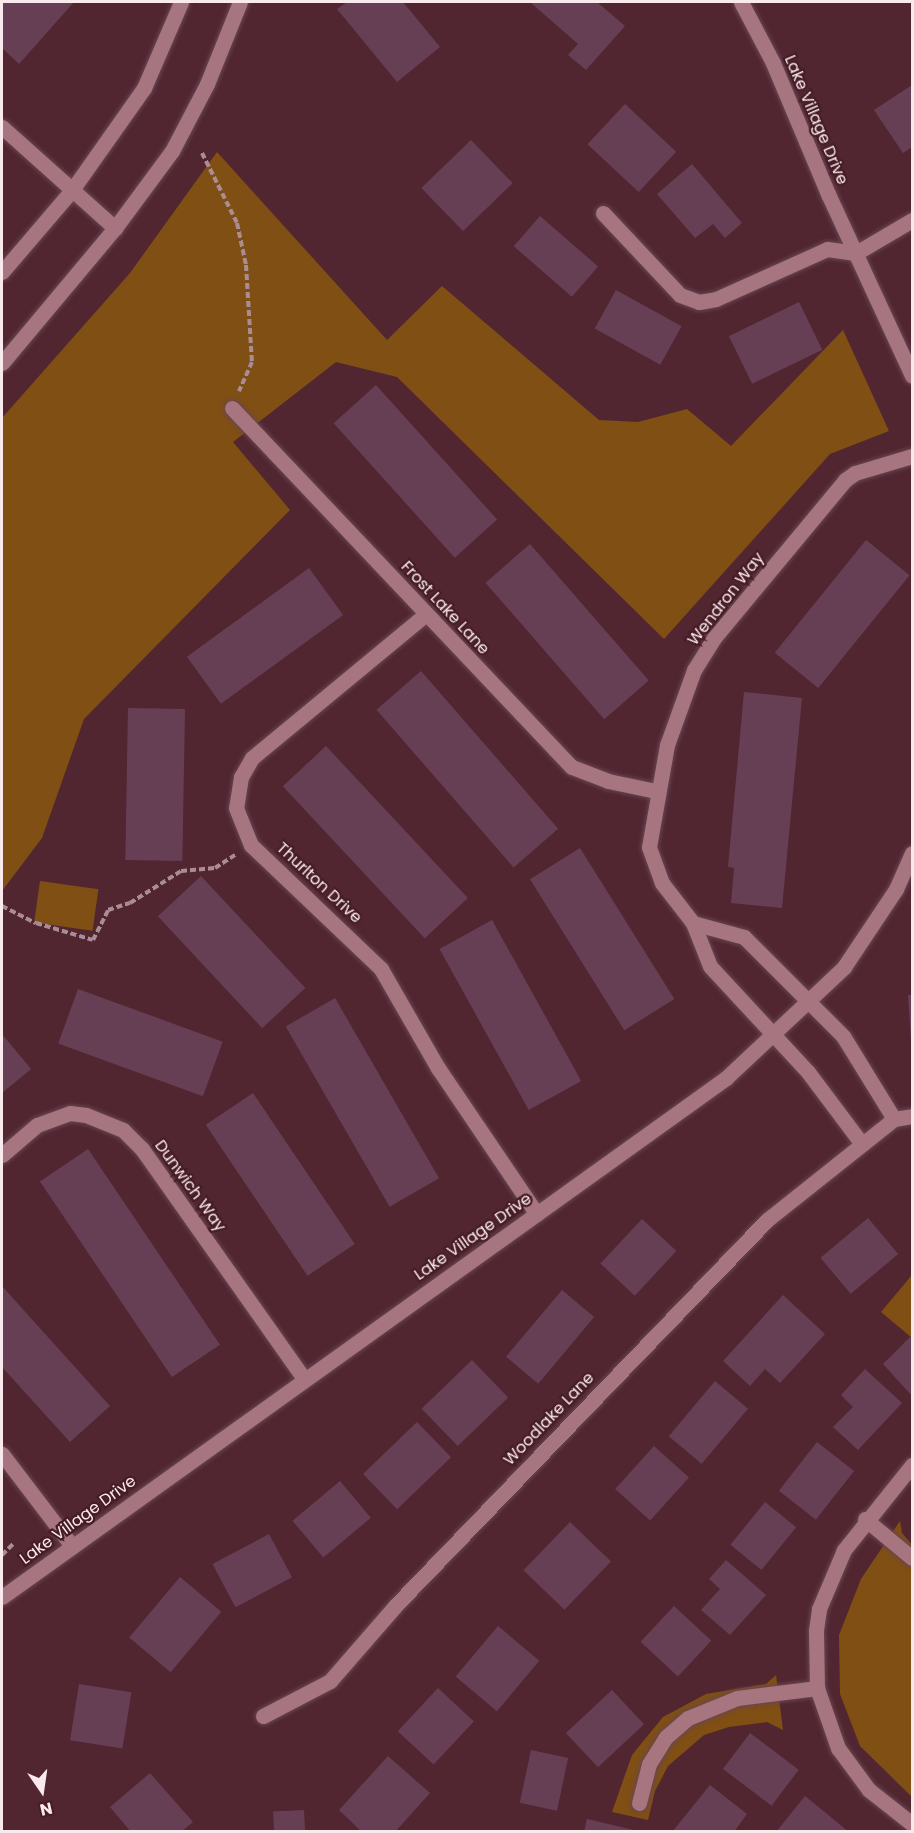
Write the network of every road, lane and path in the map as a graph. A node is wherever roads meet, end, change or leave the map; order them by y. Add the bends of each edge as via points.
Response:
1 (181, 2) edge
2 (240, 2) edge
3 (741, 2) edge
4 (2, 127) edge
5 (202, 153) dead end
6 (72, 190) junction
7 (603, 213) dead end
8 (912, 220) edge
9 (115, 228) junction
10 (856, 253) junction
11 (2, 272) edge
12 (2, 363) edge
13 (912, 376) edge
14 (232, 408) joint
15 (912, 456) edge
16 (426, 614) junction
17 (656, 791) junction
18 (251, 845) junction
19 (912, 853) edge
20 (2, 906) edge
21 (693, 922) junction
22 (807, 999) junction
23 (771, 1032) junction
24 (912, 1116) edge
25 (894, 1119) junction
26 (862, 1144) junction
27 (2, 1155) edge
28 (537, 1214) junction
29 (304, 1379) junction
30 (2, 1454) edge
31 (912, 1465) edge
32 (865, 1520) junction
33 (14, 1544) dead end
34 (72, 1546) junction
35 (2, 1555) edge
36 (912, 1558) edge
37 (2, 1598) edge
38 (817, 1688) junction
39 (262, 1716) dead end
40 (639, 1803) dead end
41 (912, 1824) edge

1 - 6 street via 144,88
2 - 9 street via 207,84 172,151
3 - 10 street, Lake Village Drive via 773,63
4 - 6 street
5 - 14 path via 237,223 246,265 252,362
6 - 9 street
6 - 11 street
7 - 10 street via 680,295 699,302 717,299 827,249
8 - 10 street
9 - 12 street
10 - 13 street, Lake Village Drive
14 - 16 street, Frost Lake Lane
15 - 17 street, Wendron Way via 855,473 845,480 714,638 694,670 667,745
16 - 17 street, Frost Lake Lane via 572,767 608,781
16 - 18 street, Thurlton Drive via 252,758 241,777 236,808
17 - 21 street, Wendron Way via 651,860 662,884
18 - 20 path via 215,868 181,871 130,903 108,910 93,940 36,923
18 - 28 street, Thurlton Drive via 381,969 438,1068
19 - 22 street, Lake Village Drive via 896,889 844,967
21 - 22 street via 744,937
21 - 23 street, Wendron Way via 710,966
22 - 23 street, Lake Village Drive
22 - 25 street via 843,1036
23 - 26 street via 808,1072
23 - 28 street, Lake Village Drive via 726,1078
24 - 25 street, Woodlake Lane
25 - 26 street, Woodlake Lane
26 - 39 street, Woodlake Lane via 767,1220 404,1597 330,1681
27 - 29 street, Dunwich Way via 37,1125 70,1113 86,1114 123,1130 142,1149
28 - 29 street, Lake Village Drive
29 - 34 street, Lake Village Drive
30 - 34 street
31 - 32 street
32 - 36 street
32 - 38 street via 836,1565 819,1609
33 - 35 path
34 - 37 street, Lake Village Drive
38 - 40 street via 737,1698 688,1718 666,1737 649,1764
38 - 41 street via 838,1748 854,1772 887,1807

